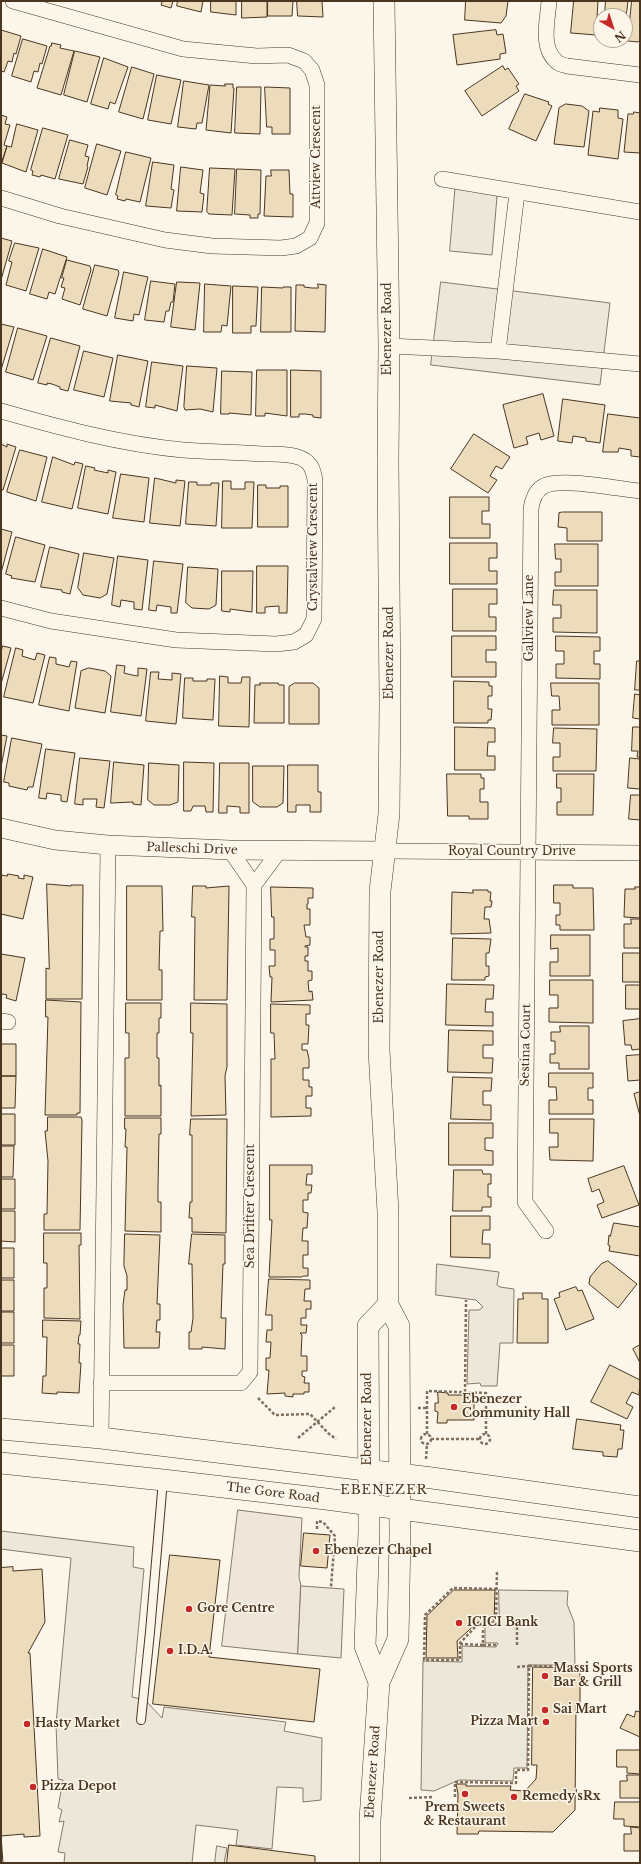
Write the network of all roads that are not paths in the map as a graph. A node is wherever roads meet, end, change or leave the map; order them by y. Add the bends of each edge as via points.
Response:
1 (13, 1) edge
2 (384, 1) edge
3 (549, 1) edge
4 (640, 75) edge
5 (442, 179) dead end
6 (517, 193) junction
7 (1, 198) edge
8 (640, 212) edge
9 (389, 346) junction
10 (498, 351) junction
11 (640, 364) edge
12 (1, 411) edge
13 (640, 491) edge
14 (1, 608) edge
15 (1, 828) edge
16 (108, 846) junction
17 (230, 850) junction
18 (280, 850) junction
19 (385, 851) junction
20 (529, 852) junction
21 (640, 853) edge
22 (254, 885) junction
23 (546, 1231) dead end
24 (388, 1305) junction
25 (101, 1383) junction
26 (1, 1429) edge
27 (101, 1438) junction
28 (1, 1463) edge
29 (369, 1471) junction
30 (400, 1474) junction
31 (163, 1480) junction
32 (369, 1504) junction
33 (640, 1507) edge
34 (400, 1508) junction
35 (640, 1541) edge
36 (379, 1682) junction
37 (140, 1720) dead end
38 (370, 1863) edge

1 - 7 street, Attview Crescent via 183,49 257,56 288,55 304,60 312,70 317,85 317,223 310,238 296,246 212,246 158,239 60,216
2 - 9 main road, Ebenezer Road
3 - 4 street via 546,41 556,62 567,66
5 - 6 street
6 - 8 street
6 - 10 street
9 - 10 street
9 - 19 main road, Ebenezer Road via 389,806
10 - 11 street
12 - 14 street, Crystalview Crescent via 61,428 150,446 288,455 308,462 314,470 315,480 314,618 306,635 294,642 276,644 176,640 51,621
13 - 20 street, Gallview Lane via 560,482 544,486 533,498 530,517
15 - 16 street, Palleschi Drive via 55,840
16 - 17 street, Palleschi Drive
16 - 25 street
17 - 18 street, Palleschi Drive
17 - 22 street
18 - 19 street, Palleschi Drive
18 - 22 street
19 - 20 street, Royal Country Drive
19 - 24 main road, Ebenezer Road via 380,891 379,1042 388,1212
20 - 21 street, Royal Country Drive
20 - 23 street, Sestina Court via 525,1202
22 - 25 street, Sea Drifter Crescent via 250,1372 241,1383
24 - 29 main road, Ebenezer Road via 368,1326
24 - 30 main road, Ebenezer Road via 399,1326
25 - 27 street
26 - 27 main road
27 - 29 main road
28 - 31 main road, The Gore Road
29 - 30 main road
29 - 32 main road, Ebenezer Road
30 - 33 main road
30 - 34 main road, Ebenezer Road
31 - 32 main road, The Gore Road
31 - 37 lane
32 - 34 main road, The Gore Road
32 - 36 main road, Ebenezer Road via 366,1646
34 - 35 main road, The Gore Road
34 - 36 main road, Ebenezer Road via 398,1639
36 - 38 main road, Ebenezer Road via 370,1820

